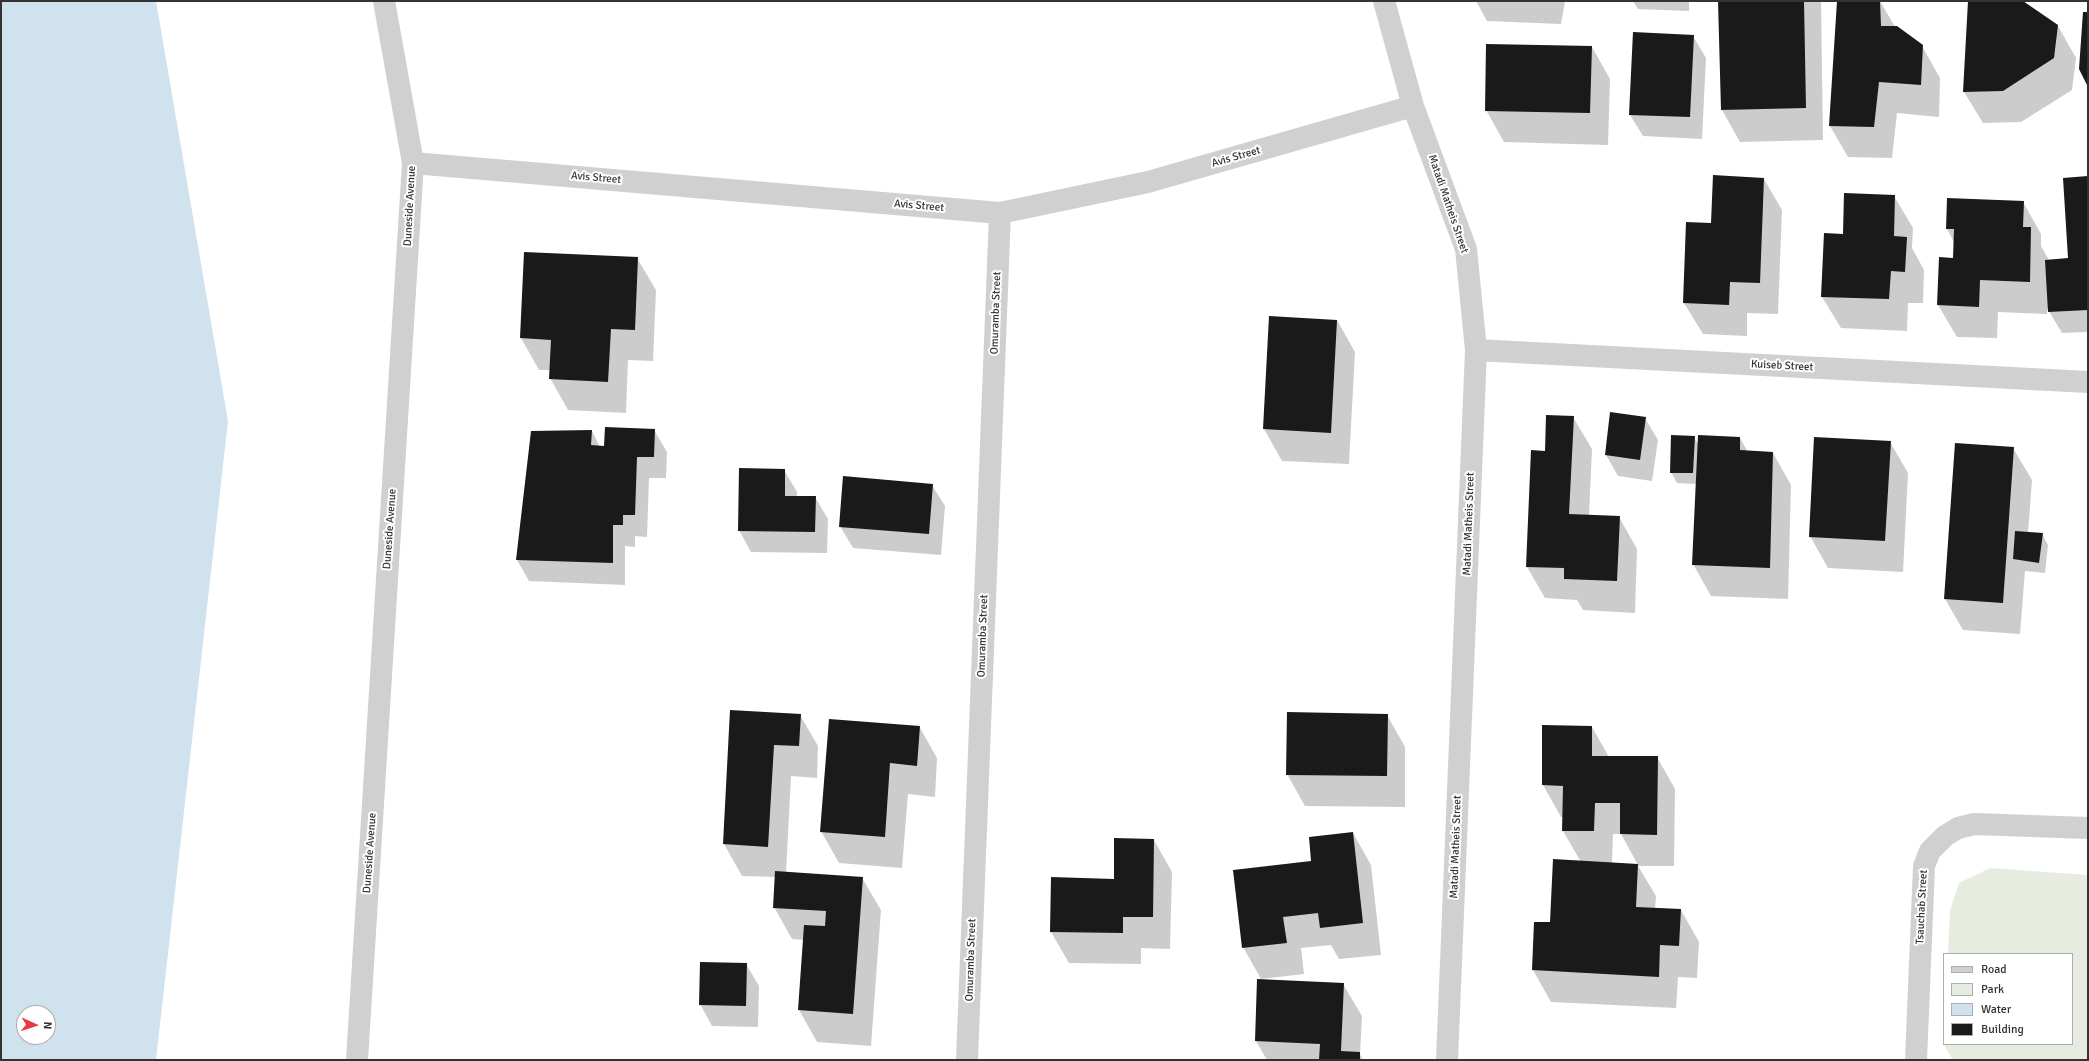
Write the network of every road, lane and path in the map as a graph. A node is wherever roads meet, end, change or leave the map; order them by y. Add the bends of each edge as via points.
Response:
1 (384, 1) edge
2 (1384, 1) edge
3 (1412, 106) junction
4 (413, 163) junction
5 (1000, 212) junction
6 (1476, 350) junction
7 (2088, 382) edge
8 (2088, 828) edge
9 (357, 1060) edge
10 (967, 1060) edge
11 (1447, 1060) edge
12 (1916, 1060) edge

1 - 4 street, Duneside Avenue
2 - 3 street, Matadi Matheis Street
3 - 5 street, Avis Street via 1148,182
3 - 6 street, Matadi Matheis Street via 1466,249
4 - 5 street, Avis Street
4 - 9 street, Duneside Avenue
5 - 10 street, Omuramba Street
6 - 7 street, Kuiseb Street
6 - 11 street, Matadi Matheis Street
8 - 12 street, Tsauchab Street via 1974,824 1958,828 1945,836 1930,851 1924,866

